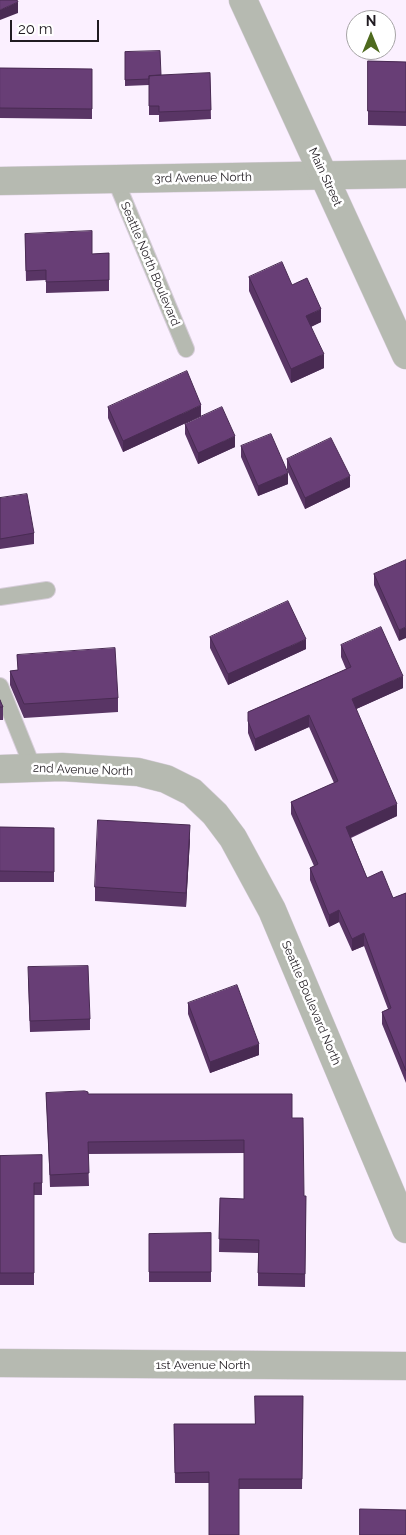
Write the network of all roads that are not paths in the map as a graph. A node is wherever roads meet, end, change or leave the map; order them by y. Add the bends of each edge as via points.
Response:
1 (243, 0) edge
2 (406, 174) edge
3 (325, 176) junction
4 (115, 179) junction
5 (0, 181) edge
6 (186, 349) dead end
7 (406, 355) edge
8 (47, 590) dead end
9 (0, 597) edge
10 (0, 686) edge
11 (33, 768) junction
12 (0, 769) edge
13 (192, 792) joint
14 (406, 1229) edge
15 (0, 1364) edge
16 (406, 1366) edge

1 - 3 street, Main Street
2 - 3 street, 3rd Avenue North
3 - 4 street, 3rd Avenue North
3 - 7 street, Main Street
4 - 5 street, 3rd Avenue North
4 - 6 lane, Seattle North Boulevard
8 - 9 lane
10 - 11 lane
11 - 12 street, 2nd Avenue North
11 - 13 street, 2nd Avenue North via 138,772 166,779
13 - 14 street, Seattle Boulevard North via 215,814 233,838 272,910
15 - 16 street, 1st Avenue North

